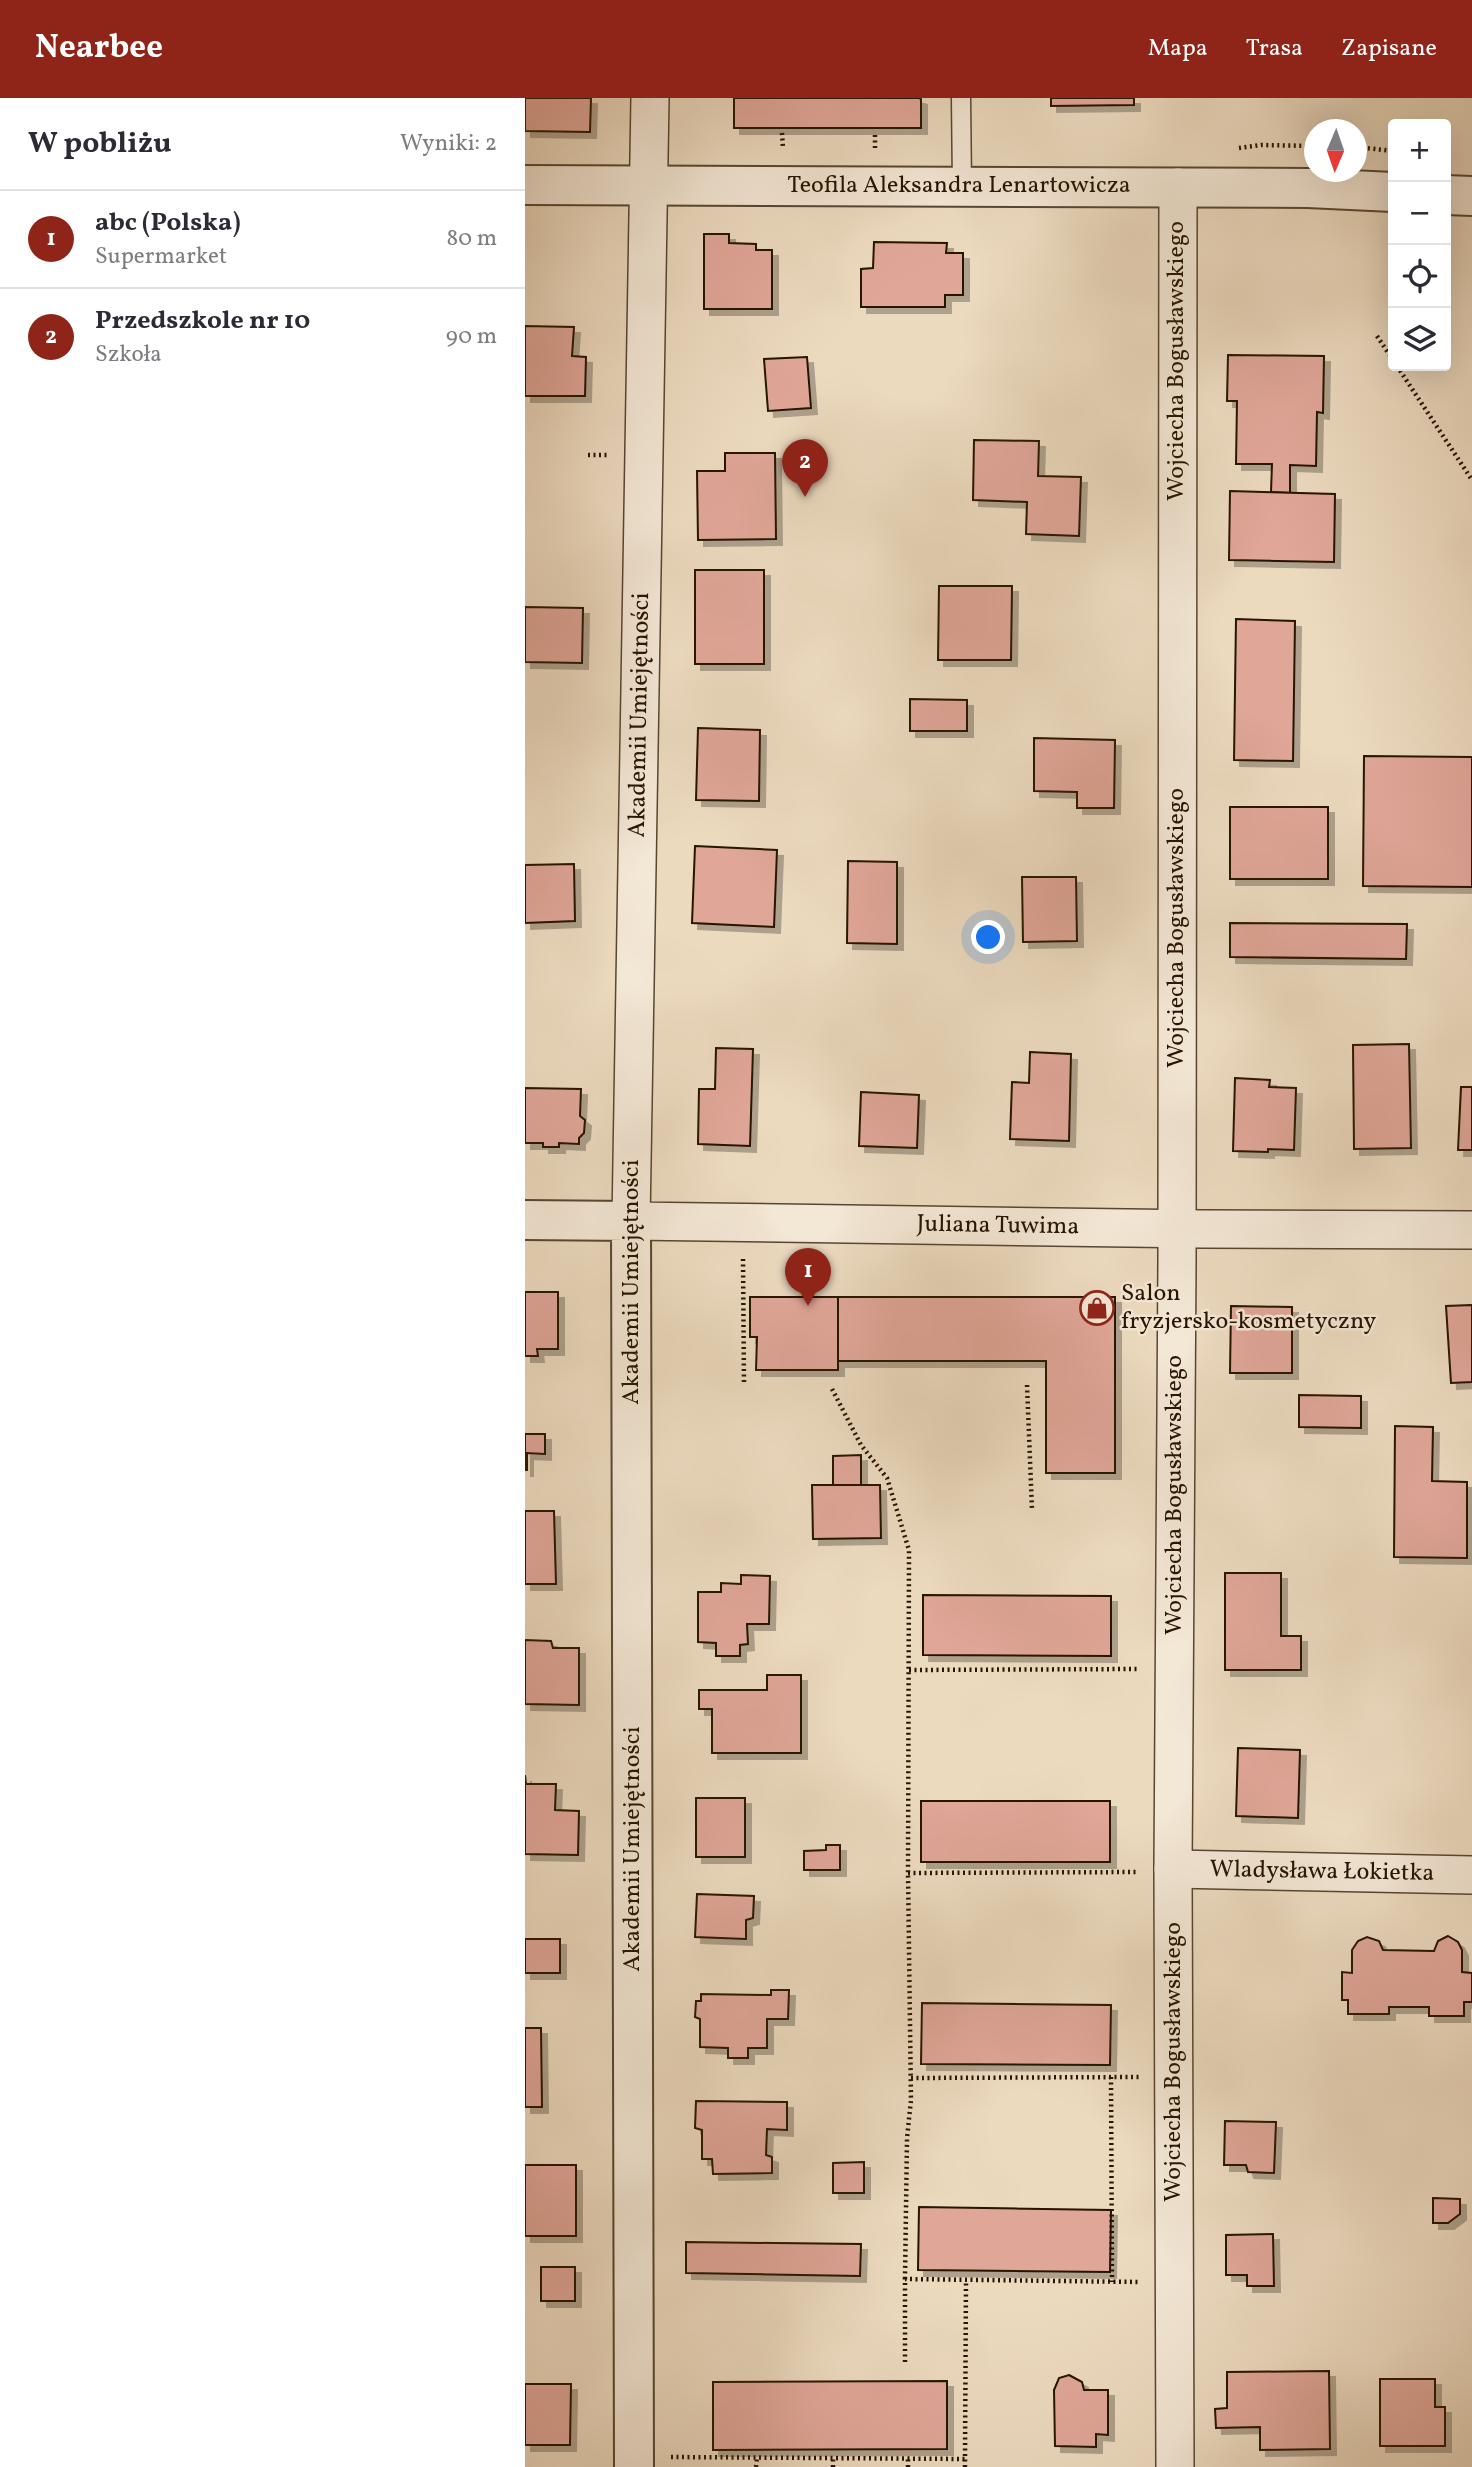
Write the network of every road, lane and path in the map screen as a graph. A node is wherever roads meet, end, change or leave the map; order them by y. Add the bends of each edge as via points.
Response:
1 (650, 98) edge
2 (961, 98) edge
3 (1367, 148) edge
4 (1388, 150) edge
5 (649, 184) junction
6 (525, 185) edge
7 (963, 186) junction
8 (1178, 187) junction
9 (1388, 192) edge
10 (1451, 195) edge
11 (1472, 196) edge
12 (1377, 336) dead end
13 (1388, 352) edge
14 (1400, 371) edge
15 (1472, 480) edge
16 (525, 1220) edge
17 (631, 1221) junction
18 (1177, 1229) junction
19 (1472, 1230) edge
20 (743, 1258) dead end
21 (744, 1385) dead end
22 (1027, 1385) dead end
23 (832, 1390) dead end
24 (1032, 1510) dead end
25 (1144, 1669) dead end
26 (909, 1670) junction
27 (1173, 1869) junction
28 (908, 1872) junction
29 (1472, 1875) edge
30 (1111, 2077) junction
31 (1139, 2077) dead end
32 (911, 2078) junction
33 (905, 2279) junction
34 (966, 2280) junction
35 (1112, 2282) junction
36 (1141, 2282) dead end
37 (905, 2362) dead end
38 (757, 2458) junction
39 (833, 2458) junction
40 (908, 2458) junction
41 (965, 2459) junction
42 (646, 2462) edge
43 (756, 2467) edge
44 (832, 2467) edge
45 (908, 2467) edge
46 (965, 2467) edge
47 (1175, 2467) edge

1 - 5 street, Akademii Umiejętności
2 - 7 lane
3 - 4 path
5 - 6 street, Teofila Aleksandra Lenartowicza
5 - 7 street, Teofila Aleksandra Lenartowicza
5 - 17 street, Akademii Umiejętności
7 - 8 street, Teofila Aleksandra Lenartowicza
8 - 9 street, Teofila Aleksandra Lenartowicza
8 - 18 street, Wojciecha Bogusławskiego
10 - 11 street
12 - 13 path
14 - 15 path
16 - 17 street, Juliana Tuwima
17 - 18 street, Juliana Tuwima
17 - 42 street, Akademii Umiejętności
18 - 19 street, Juliana Tuwima
18 - 27 street, Wojciecha Bogusławskiego
20 - 21 path
22 - 24 path
23 - 26 path via 861,1445 887,1478 909,1550
25 - 26 path
26 - 28 path
27 - 28 path
27 - 29 street, Wladysława Łokietka
27 - 47 street, Wojciecha Bogusławskiego
28 - 32 path
30 - 31 path
30 - 32 path
30 - 35 path
32 - 33 path
33 - 34 path
33 - 37 path
34 - 35 path
34 - 41 path
35 - 36 path
38 - 39 path
38 - 42 path
38 - 43 path
39 - 40 path
39 - 44 path
40 - 41 path
40 - 45 path
41 - 46 path

